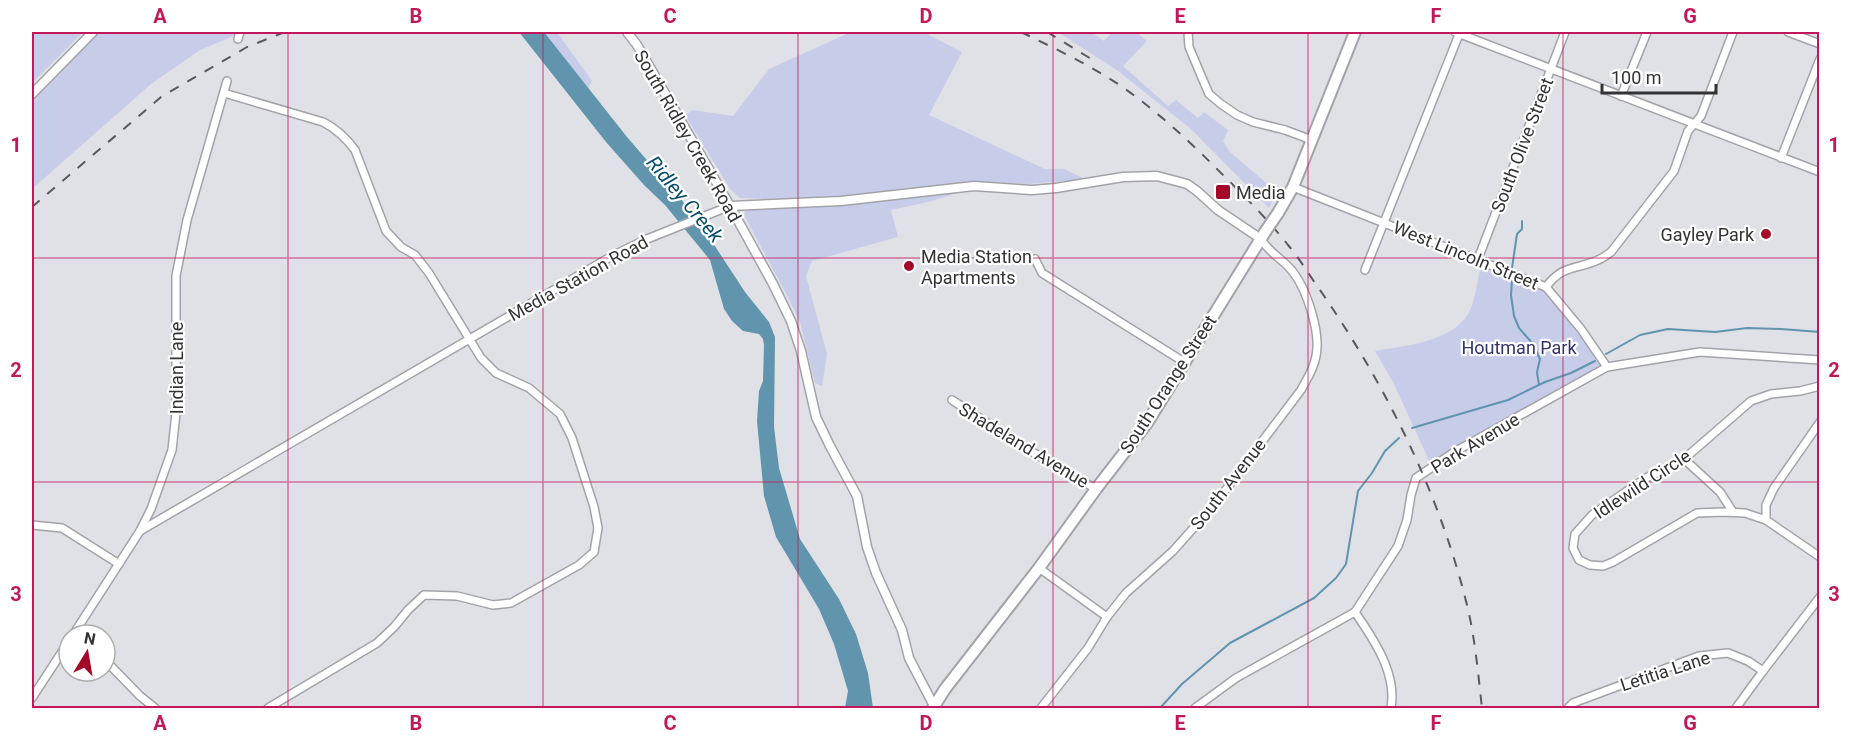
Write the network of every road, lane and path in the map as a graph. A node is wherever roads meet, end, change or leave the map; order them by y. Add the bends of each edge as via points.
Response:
1 (93, 32) edge
2 (627, 32) edge
3 (1188, 32) edge
4 (1355, 32) edge
5 (1458, 32) edge
6 (1565, 32) edge
7 (1647, 32) edge
8 (1733, 32) edge
9 (1788, 32) edge
10 (1820, 44) edge
11 (1820, 58) edge
12 (1551, 69) junction
13 (227, 81) dead end
14 (224, 93) junction
15 (32, 94) edge
16 (1621, 96) junction
17 (1693, 124) junction
18 (1312, 140) junction
19 (1781, 158) junction
20 (1820, 172) edge
21 (1293, 187) junction
22 (730, 206) junction
23 (1384, 222) junction
24 (1263, 236) junction
25 (1035, 259) dead end
26 (1478, 259) junction
27 (1365, 270) dead end
28 (1546, 287) junction
29 (470, 338) junction
30 (1820, 360) edge
31 (1184, 362) junction
32 (1606, 367) junction
33 (1820, 386) edge
34 (952, 400) dead end
35 (1820, 422) edge
36 (1684, 459) junction
37 (1096, 489) junction
38 (1733, 512) junction
39 (1767, 520) junction
40 (32, 525) edge
41 (140, 531) junction
42 (1820, 557) edge
43 (119, 564) junction
44 (1039, 568) junction
45 (1820, 597) edge
46 (1355, 612) junction
47 (1107, 617) junction
48 (83, 623) edge
49 (57, 659) edge
50 (1763, 671) junction
51 (117, 672) edge
52 (32, 698) edge
53 (934, 707) edge
54 (155, 708) edge
55 (268, 708) edge
56 (1041, 708) edge
57 (1195, 708) edge
58 (1391, 708) edge
59 (1568, 708) edge
60 (1736, 708) edge

1 - 15 street
2 - 22 street, South Ridley Creek Road
3 - 18 street via 1189,47 1209,94 1252,122
4 - 18 main road, South Orange Street
5 - 12 street
5 - 23 street
6 - 12 street, South Olive Street
7 - 16 street
8 - 17 street via 1701,116
9 - 10 street
11 - 19 street
12 - 16 street
12 - 26 street, South Olive Street
13 - 14 street, Indian Lane
14 - 29 street via 324,122 341,134 355,150 386,231 415,255
14 - 41 street, Indian Lane via 186,220 176,276 176,413 172,450
16 - 17 street
17 - 19 street
17 - 28 street via 1674,171 1611,252 1598,261 1569,268
18 - 21 main road, South Orange Street
19 - 20 street
21 - 23 street, West Lincoln Street
21 - 24 main road, South Orange Street, bridge
22 - 24 street, Media Station Road via 841,201 974,186 1044,189 1156,176 1193,188 1218,210
22 - 29 street, Media Station Road via 612,256
22 - 53 street, South Ridley Creek Road via 791,321 816,417 857,496 876,573 902,630 909,658
23 - 26 street, West Lincoln Street
23 - 27 street
24 - 31 main road, South Orange Street
24 - 47 street, South Avenue via 1269,251 1294,274 1311,312 1317,354 1311,373 1221,496
25 - 31 street via 1042,273
26 - 28 street, West Lincoln Street
28 - 32 street, West Lincoln Street
29 - 41 street, Media Station Road
29 - 55 street via 481,358 496,373 529,388 560,414 572,438 594,507 598,528 594,552 579,566 511,603 493,605 457,596 424,595 377,643
30 - 32 street via 1700,352
31 - 37 main road, South Orange Street via 1147,423
32 - 46 street, Park Avenue via 1456,451 1416,478 1398,546
33 - 36 street, Idlewild Circle via 1750,401
34 - 37 street, Shadeland Avenue
35 - 39 street via 1774,488 1766,505
36 - 38 street via 1720,492
36 - 38 street, Idlewild Circle via 1646,478 1592,515 1575,534 1573,548 1579,560 1603,566 1697,513
37 - 44 main road, South Orange Street
38 - 39 street, Idlewild Circle
39 - 42 street
40 - 43 street via 62,528
41 - 43 street, Indian Lane
43 - 48 street, Indian Lane
44 - 47 street
44 - 53 main road, South Orange Street
45 - 50 street
46 - 57 street, Park Avenue via 1236,678
46 - 58 street via 1388,671
47 - 56 street, South Avenue
49 - 52 street
50 - 59 street, Letitia Lane via 1728,653 1699,656
50 - 60 street
51 - 54 street

